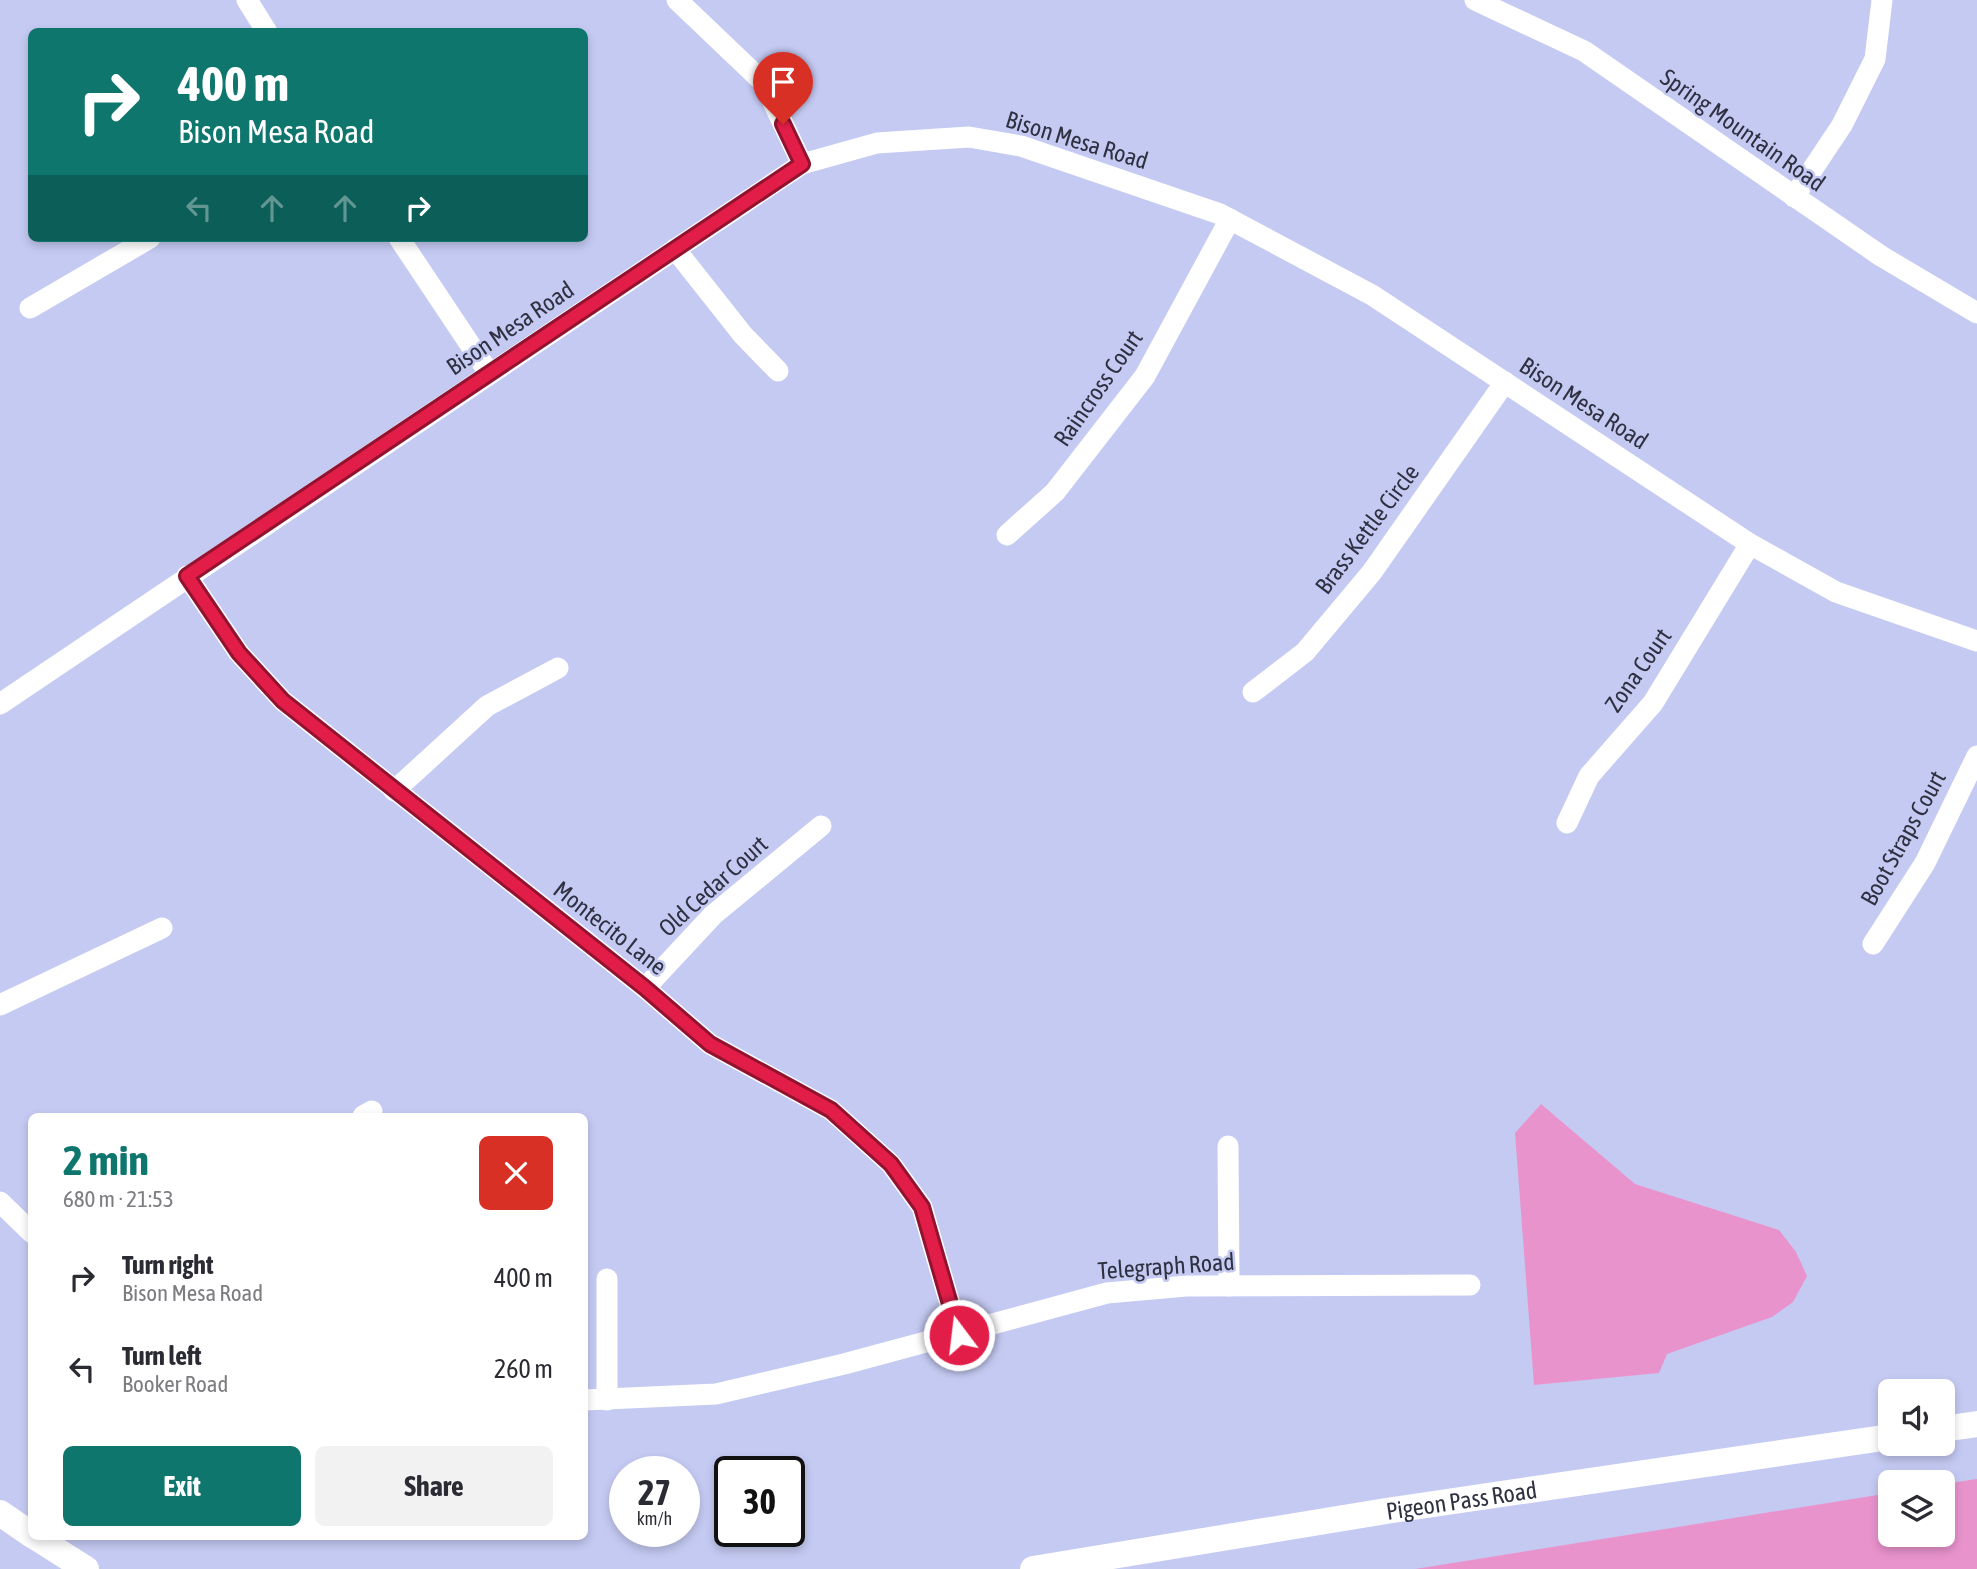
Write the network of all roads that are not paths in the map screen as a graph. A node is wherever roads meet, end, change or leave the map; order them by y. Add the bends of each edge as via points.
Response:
1 (247, 0) edge
2 (677, 0) edge
3 (1882, 0) edge
4 (1489, 3) edge
5 (264, 28) edge
6 (802, 164) junction
7 (1794, 197) junction
8 (1230, 219) junction
9 (143, 242) edge
10 (402, 242) edge
11 (675, 249) junction
12 (30, 308) dead end
13 (1977, 313) edge
14 (778, 371) dead end
15 (489, 373) junction
16 (1505, 382) junction
17 (1007, 535) dead end
18 (1750, 544) junction
19 (187, 576) junction
20 (1977, 641) edge
21 (558, 668) dead end
22 (1253, 692) dead end
23 (0, 704) edge
24 (1977, 755) edge
25 (394, 791) junction
26 (1567, 823) dead end
27 (821, 826) dead end
28 (162, 928) dead end
29 (1873, 944) dead end
30 (645, 988) junction
31 (0, 1005) edge
32 (1228, 1146) dead end
33 (0, 1202) edge
34 (28, 1229) edge
35 (607, 1279) dead end
36 (1470, 1285) dead end
37 (1230, 1286) junction
38 (959, 1335) junction
39 (588, 1400) edge
40 (607, 1400) junction
41 (1977, 1424) edge
42 (1955, 1427) edge
43 (1878, 1439) edge
44 (0, 1513) edge
45 (28, 1533) edge
46 (39, 1540) edge
47 (86, 1569) edge
48 (1033, 1569) edge

1 - 5 street
2 - 6 street via 764,83
3 - 7 street via 1875,59 1842,125
4 - 7 street, Spring Mountain Road via 1584,51
6 - 8 street, Bison Mesa Road via 877,143 969,137 1021,146
6 - 11 street, Bison Mesa Road
7 - 13 street, Spring Mountain Road
8 - 16 street, Bison Mesa Road via 1372,295
8 - 17 street, Raincross Court via 1145,376 1055,492
9 - 12 street
10 - 15 street
11 - 14 street via 743,335
11 - 15 street, Bison Mesa Road
15 - 19 street, Bison Mesa Road
16 - 18 street, Bison Mesa Road
16 - 22 street, Brass Kettle Circle via 1372,572 1305,652
18 - 20 street, Bison Mesa Road via 1836,592
18 - 26 street, Zona Court via 1653,703 1589,776
19 - 23 street, Bison Mesa Road
19 - 25 street, Montecito Lane via 239,653 283,701
21 - 25 street via 487,706
24 - 29 street, Boot Straps Court via 1925,863
25 - 30 street, Montecito Lane
27 - 30 street, Old Cedar Court via 713,915
28 - 31 street
30 - 38 street, Montecito Lane via 710,1044 831,1110 891,1164 922,1207
32 - 37 street
33 - 34 street
35 - 40 street
36 - 37 street, Telegraph Road
37 - 38 street, Telegraph Road via 1107,1293
38 - 40 street, Telegraph Road via 716,1394
39 - 40 street, Telegraph Road
41 - 42 street
43 - 48 street, Pigeon Pass Road via 1386,1511
44 - 45 street
46 - 47 street

